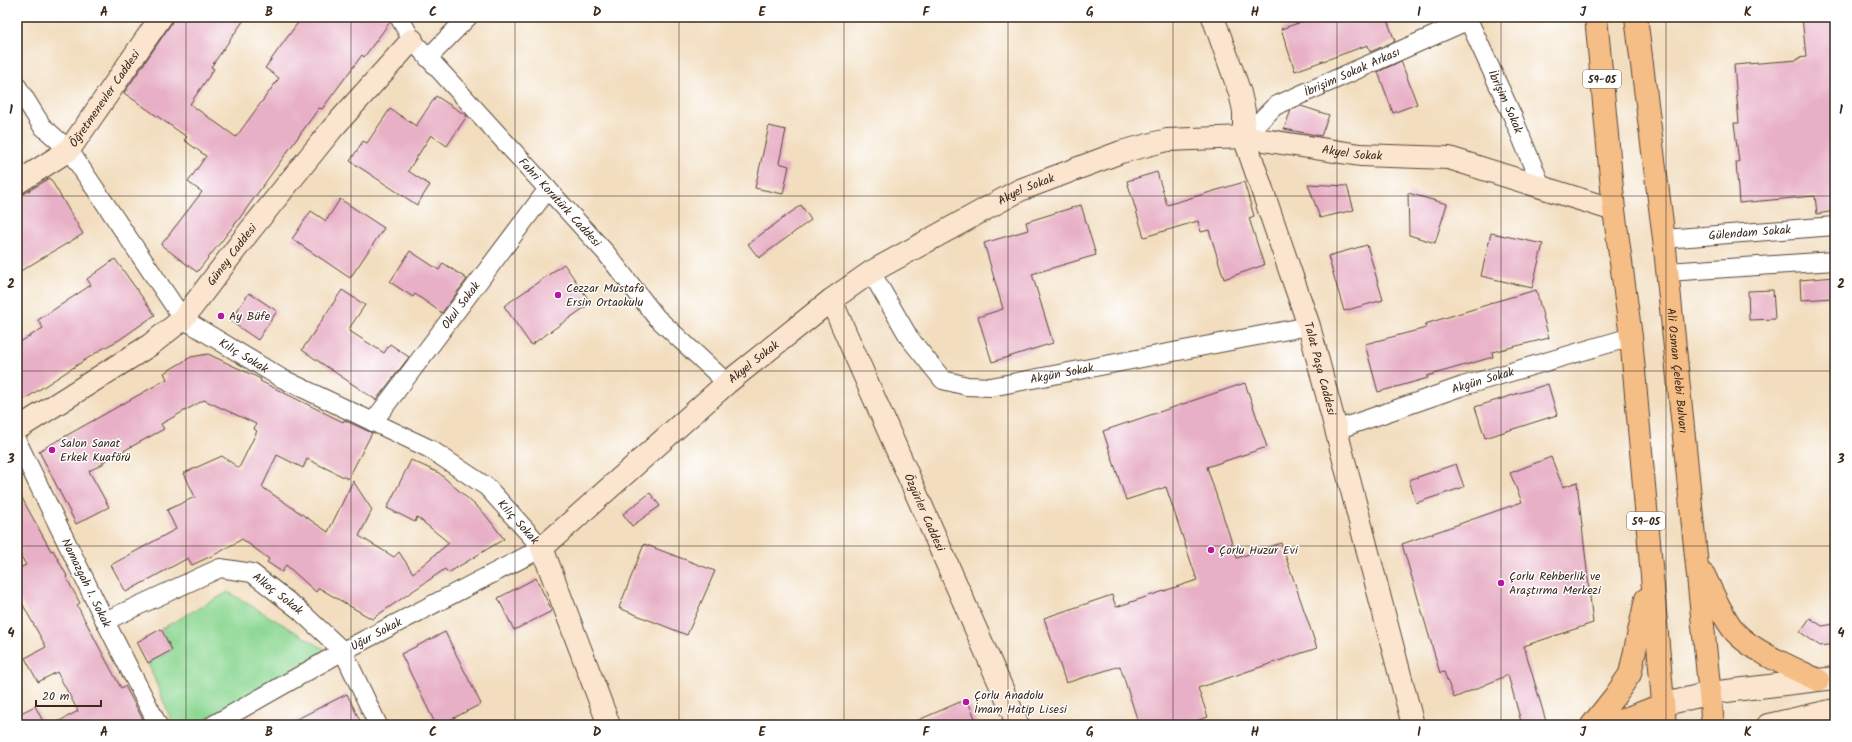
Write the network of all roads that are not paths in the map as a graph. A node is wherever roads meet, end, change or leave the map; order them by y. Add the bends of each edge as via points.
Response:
1 (161, 17) edge
2 (399, 17) edge
3 (468, 17) edge
4 (1213, 17) edge
5 (1596, 17) edge
6 (1636, 17) edge
7 (1468, 19) edge
8 (412, 40) junction
9 (428, 58) junction
10 (17, 86) edge
11 (1244, 138) junction
12 (69, 150) junction
13 (17, 183) edge
14 (1542, 186) junction
15 (548, 189) junction
16 (1614, 210) junction
17 (1835, 226) edge
18 (1664, 239) junction
19 (1835, 261) edge
20 (871, 272) junction
21 (1667, 272) junction
22 (831, 300) junction
23 (183, 320) junction
24 (1309, 326) junction
25 (1631, 337) junction
26 (727, 383) junction
27 (373, 422) junction
28 (17, 429) edge
29 (1336, 430) junction
30 (17, 441) edge
31 (542, 548) junction
32 (1696, 560) junction
33 (1651, 576) junction
34 (105, 621) junction
35 (343, 651) junction
36 (1826, 679) edge
37 (1710, 693) junction
38 (1835, 710) edge
39 (1663, 715) edge
40 (158, 725) edge
41 (213, 725) edge
42 (378, 725) edge
43 (609, 725) edge
44 (1018, 725) edge
45 (1413, 725) edge
46 (1592, 725) edge
47 (1609, 725) edge
48 (1713, 725) edge
49 (1768, 725) edge

1 - 12 street, Öğretmenevler Caddesi
2 - 8 street, Fahri Korutürk Caddesi
3 - 9 street
4 - 11 street, Talat Paşa Caddesi via 1240,93 1244,111
5 - 16 main road, 59-05
6 - 18 main road, Ali Osman Çelebi Bulvarı
7 - 11 street, İbrişim Sokak Arkası via 1275,106
7 - 14 street, İbrişim Sokak
8 - 9 street, Fahri Korutürk Caddesi
8 - 23 street, Güney Caddesi via 332,129 248,233
9 - 15 street, Fahri Korutürk Caddesi
10 - 12 street, Kılıç Sokak via 42,126
11 - 14 street, Akyel Sokak via 1360,155 1449,158
11 - 20 street, Akyel Sokak via 1167,140 1121,152 1020,190
11 - 24 street, Talat Paşa Caddesi
12 - 13 street, Öğretmenevler Caddesi
12 - 23 street, Kılıç Sokak
14 - 16 street, Akyel Sokak
15 - 26 street, Fahri Korutürk Caddesi via 606,253 656,316
15 - 27 street, Okul Sokak
16 - 25 main road, 59-05
17 - 18 street, Gülendam Sokak
18 - 21 main road, Ali Osman Çelebi Bulvarı
19 - 21 street
20 - 22 street, Akyel Sokak
20 - 24 street, Akgün Sokak via 910,339 943,380 967,386 991,387
21 - 32 main road, Ali Osman Çelebi Bulvarı
22 - 26 street, Akyel Sokak
22 - 44 street, Özgürler Caddesi
23 - 27 street, Kılıç Sokak via 281,378
23 - 28 street, Güney Caddesi via 150,345
24 - 29 street, Talat Paşa Caddesi
25 - 29 street, Akgün Sokak via 1463,386
25 - 33 main road, 59-05
26 - 31 street, Akyel Sokak
27 - 31 street, Kılıç Sokak via 430,449 486,487
29 - 45 street, Talat Paşa Caddesi
30 - 34 street, Namazgah 1. Sokak
31 - 35 street, Uğur Sokak
31 - 43 street
32 - 36 main road via 1717,603 1736,633 1763,653
32 - 37 main road, Ali Osman Çelebi Bulvarı
33 - 39 main road, 59-05
33 - 46 main road via 1630,674
34 - 35 street, Alkoç Sokak via 220,568 252,573 298,609
34 - 40 street, Namazgah 1. Sokak
35 - 41 street, Uğur Sokak
35 - 42 street, Alkoç Sokak
36 - 37 street
37 - 39 street
37 - 48 main road, Ali Osman Çelebi Bulvarı
38 - 49 street
39 - 47 main road

